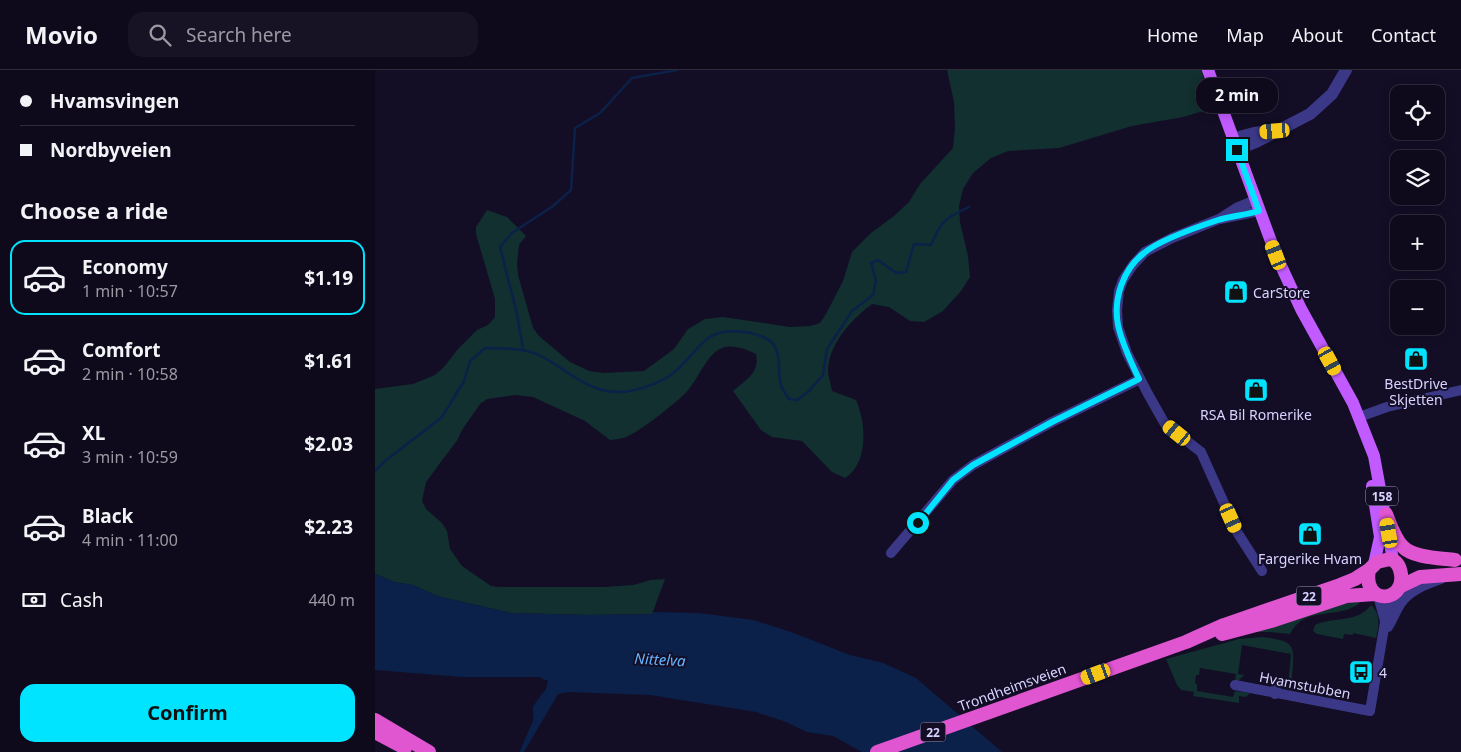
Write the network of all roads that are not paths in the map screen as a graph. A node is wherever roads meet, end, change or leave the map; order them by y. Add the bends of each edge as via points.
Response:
1 (1208, 70) edge
2 (1346, 70) edge
3 (1235, 144) junction
4 (1257, 206) junction
5 (1139, 379) junction
6 (1461, 390) edge
7 (1359, 417) junction
8 (1365, 434) junction
9 (1386, 514) junction
10 (891, 553) dead end
11 (1394, 560) junction
12 (1372, 567) junction
13 (1459, 567) edge
14 (1262, 571) dead end
15 (1397, 590) junction
16 (1377, 595) junction
17 (1385, 622) junction
18 (1384, 635) junction
19 (1186, 642) junction
20 (1249, 676) dead end
21 (1277, 682) dead end
22 (1235, 685) dead end
23 (1247, 687) junction
24 (1275, 694) junction
25 (375, 720) edge
26 (375, 732) edge
27 (413, 752) edge
28 (429, 752) edge
29 (877, 752) edge

1 - 3 main road, 158
2 - 3 street via 1337,86 1303,119 1275,131 1254,133
3 - 4 main road, 158
4 - 5 street via 1238,207 1219,219 1153,247 1138,258 1128,272 1119,291 1117,318
4 - 7 main road, 158 via 1295,296
5 - 10 street via 973,465 953,480
5 - 14 street via 1165,424 1201,452 1237,532
6 - 7 street via 1387,407
7 - 8 main road, 158
8 - 9 main road, 158 via 1374,456
8 - 12 main road, 158 via 1379,531
9 - 11 main road, 158
9 - 13 highway via 1398,541 1407,550
11 - 12 highway, 22 via 1385,559
11 - 13 highway, 22
11 - 15 highway via 1401,573
12 - 16 highway via 1369,585
12 - 19 highway, Trondheimsveien / 22 via 1348,582 1224,625
13 - 15 highway, 22 via 1420,577
13 - 18 street via 1408,595
15 - 16 highway, 22 via 1385,597
15 - 17 street
16 - 17 street
16 - 19 highway, Trondheimsveien / 22 via 1346,596 1259,625
17 - 18 street
18 - 24 street, Hvamstubben via 1370,711
19 - 29 highway, Trondheimsveien / 22
20 - 23 street
21 - 24 street
22 - 23 street, Hvamstubben
23 - 24 street, Hvamstubben
25 - 28 highway
26 - 27 highway

